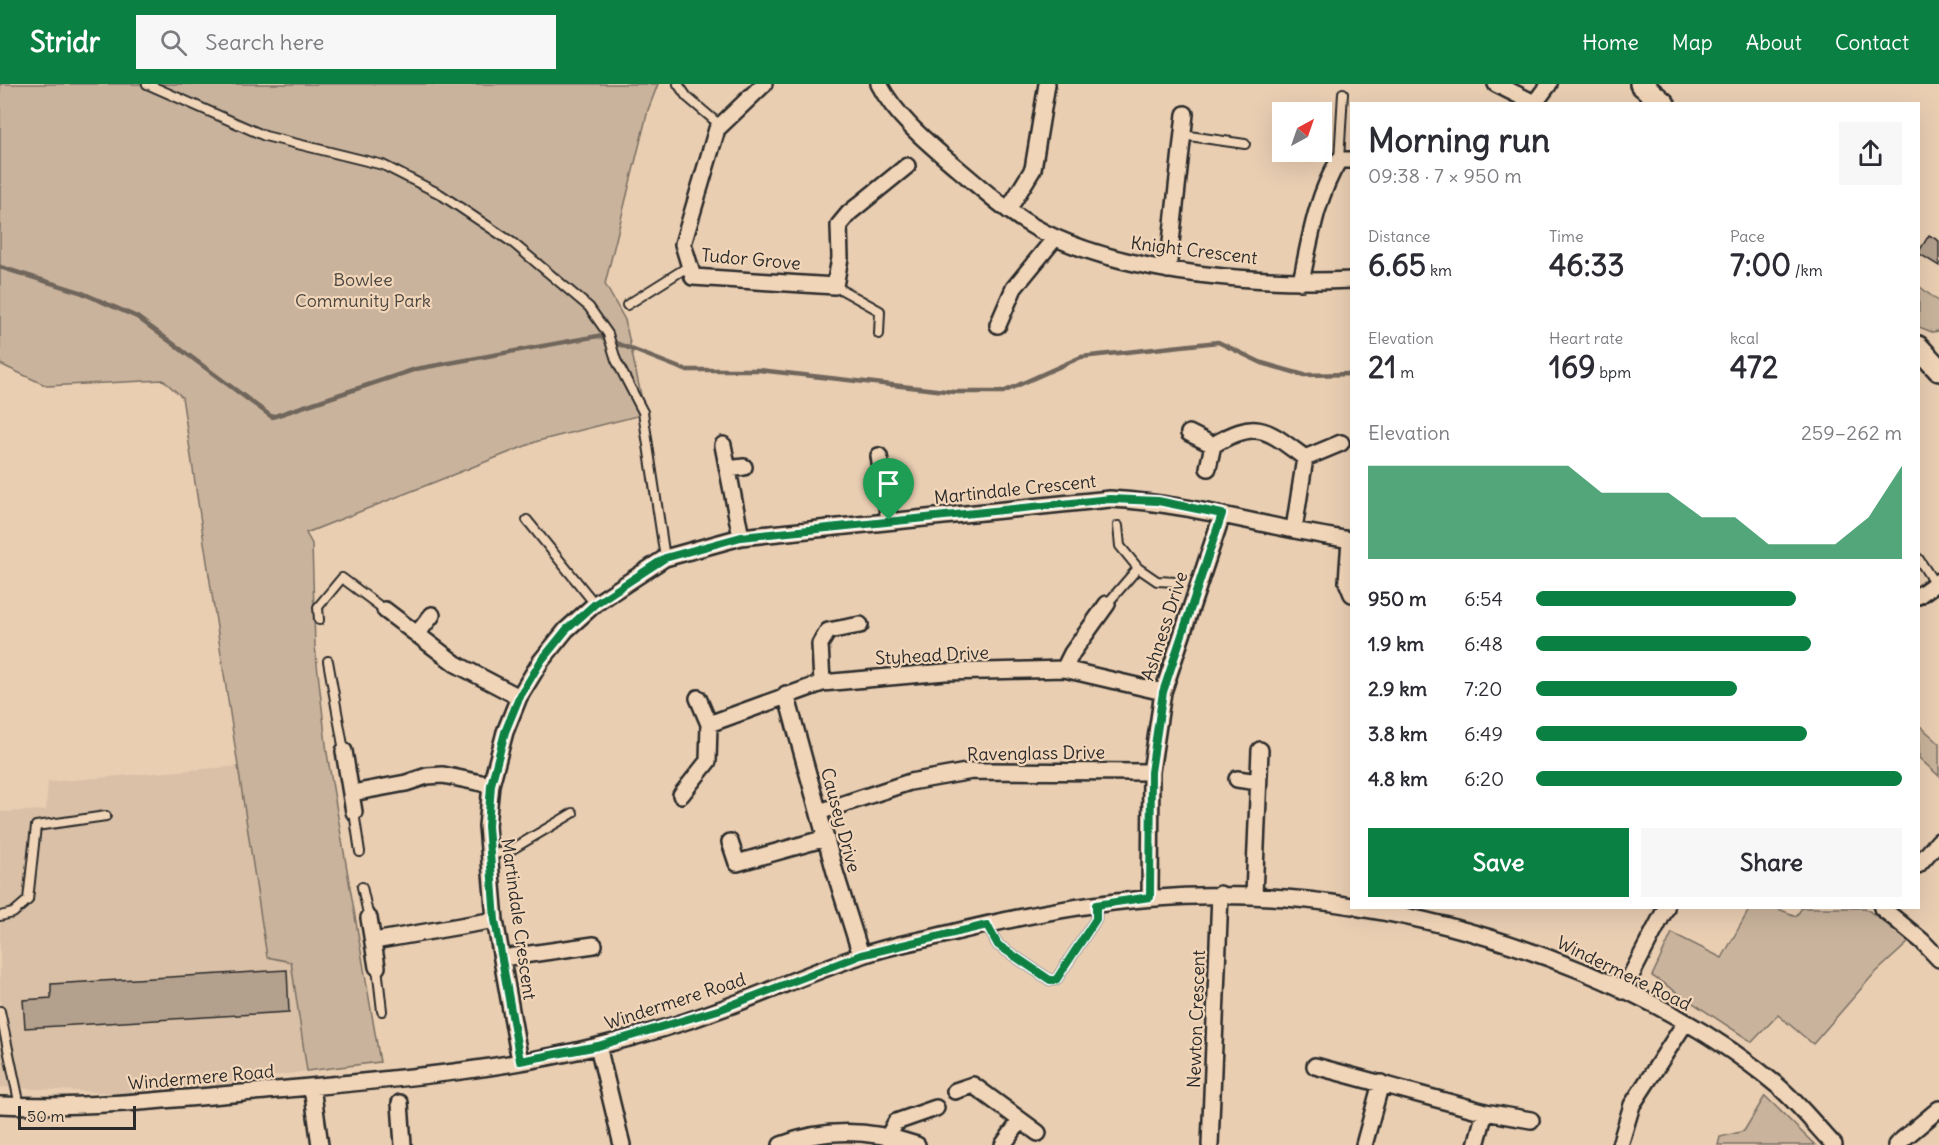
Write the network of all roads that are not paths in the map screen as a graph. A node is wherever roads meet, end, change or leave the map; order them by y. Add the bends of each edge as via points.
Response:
1 (147, 84) edge
2 (678, 84) edge
3 (764, 84) edge
4 (879, 84) edge
5 (1047, 84) edge
6 (1496, 84) edge
7 (1549, 84) edge
8 (1641, 84) edge
9 (1343, 93) dead end
10 (1532, 102) edge
11 (1535, 102) edge
12 (1662, 102) edge
13 (1185, 114) dead end
14 (720, 125) junction
15 (1182, 135) junction
16 (1245, 144) dead end
17 (1345, 160) edge
18 (907, 166) dead end
19 (1008, 210) junction
20 (1055, 238) junction
21 (689, 266) junction
22 (1168, 270) junction
23 (1350, 280) edge
24 (1301, 282) junction
25 (835, 285) junction
26 (627, 305) dead end
27 (998, 325) dead end
28 (879, 334) dead end
29 (1189, 433) dead end
30 (1346, 441) edge
31 (723, 445) dead end
32 (1213, 445) junction
33 (879, 456) dead end
34 (1305, 458) junction
35 (744, 467) dead end
36 (1208, 468) dead end
37 (728, 469) junction
38 (901, 483) dead end
39 (884, 484) junction
40 (1222, 514) junction
41 (527, 520) dead end
42 (889, 520) junction
43 (1118, 526) dead end
44 (1294, 529) junction
45 (741, 537) junction
46 (1350, 540) edge
47 (1350, 550) edge
48 (665, 558) junction
49 (1920, 561) edge
50 (1138, 568) junction
51 (1177, 582) dead end
52 (1937, 583) edge
53 (1350, 589) edge
54 (1920, 595) edge
55 (595, 604) junction
56 (1107, 604) joint
57 (385, 610) joint
58 (432, 615) dead end
59 (319, 621) dead end
60 (860, 625) dead end
61 (417, 634) junction
62 (328, 661) dead end
63 (1064, 669) junction
64 (822, 682) junction
65 (1163, 692) junction
66 (786, 694) junction
67 (519, 698) junction
68 (698, 698) dead end
69 (709, 724) junction
70 (1260, 750) dead end
71 (344, 751) joint
72 (1151, 772) junction
73 (1237, 779) dead end
74 (1258, 782) junction
75 (491, 785) junction
76 (352, 793) junction
77 (681, 795) dead end
78 (354, 812) joint
79 (819, 812) junction
80 (573, 813) dead end
81 (106, 816) dead end
82 (826, 838) junction
83 (1939, 841) edge
84 (730, 842) dead end
85 (360, 852) dead end
86 (489, 855) junction
87 (1920, 863) edge
88 (362, 887) dead end
89 (1220, 894) junction
90 (1254, 895) junction
91 (1150, 897) junction
92 (1096, 905) junction
93 (1350, 906) edge
94 (1374, 909) edge
95 (1665, 909) edge
96 (1884, 909) edge
97 (1402, 911) edge
98 (0, 915) edge
99 (369, 918) joint
100 (495, 920) junction
101 (987, 925) junction
102 (374, 941) junction
103 (594, 945) dead end
104 (861, 955) junction
105 (502, 958) junction
106 (1939, 960) edge
107 (377, 967) joint
108 (1623, 991) junction
109 (0, 1011) edge
110 (382, 1011) dead end
111 (1685, 1023) junction
112 (598, 1046) junction
113 (520, 1061) junction
114 (1315, 1066) dead end
115 (1381, 1083) junction
116 (312, 1087) junction
117 (955, 1091) dead end
118 (400, 1103) dead end
119 (0, 1105) edge
120 (20, 1106) junction
121 (936, 1108) dead end
122 (1939, 1109) edge
123 (1485, 1112) junction
124 (1531, 1120) dead end
125 (1020, 1121) junction
126 (1038, 1133) dead end
127 (889, 1135) junction
128 (786, 1144) edge
129 (320, 1145) edge
130 (403, 1145) edge
131 (622, 1145) edge
132 (917, 1145) edge
133 (1003, 1145) edge
134 (1210, 1145) edge
135 (1364, 1145) edge
136 (1476, 1145) edge
137 (1620, 1145) edge
138 (1834, 1145) edge
139 (1896, 1145) edge

1 - 48 lane via 265,136 383,165 440,194 513,243 589,307 608,334 643,412
2 - 14 lane via 687,97
3 - 14 street, Tudor Grove
4 - 19 street, Knight Crescent via 888,102 938,152
5 - 19 street via 1033,169
6 - 10 street
7 - 11 street
8 - 12 street
9 - 17 lane
13 - 15 street
14 - 21 street, Tudor Grove via 683,244
15 - 16 lane
15 - 22 street
17 - 24 street via 1328,178
18 - 25 street via 839,225 840,258
19 - 20 street, Knight Crescent
20 - 22 street, Knight Crescent via 1120,261
20 - 27 street via 1014,288
21 - 25 street, Tudor Grove via 693,277
21 - 26 lane
22 - 24 street, Knight Crescent
23 - 24 street, Knight Crescent
25 - 28 lane via 880,311
29 - 32 street
30 - 34 street
31 - 37 street
32 - 34 street via 1233,433 1252,428 1272,434
32 - 36 street
33 - 39 street
34 - 44 street
35 - 37 street
37 - 45 street
38 - 39 street
39 - 42 street
40 - 42 street, Martindale Crescent via 1158,501 1110,499
40 - 44 street, Martindale Crescent
40 - 65 street, Ashness Drive
41 - 55 lane
42 - 45 street, Martindale Crescent
43 - 50 lane via 1120,546
44 - 46 street, Martindale Crescent
45 - 48 street, Martindale Crescent
47 - 53 street, Martindale Crescent via 1347,582
48 - 55 street, Martindale Crescent
49 - 52 lane
50 - 51 lane via 1157,581
50 - 56 lane
52 - 54 street
55 - 67 street, Martindale Crescent via 566,630
56 - 63 street
57 - 59 lane via 342,578 318,607
57 - 61 street
58 - 61 street
60 - 64 street via 828,631 820,644
61 - 67 street via 456,664
62 - 71 lane
63 - 64 street, Styhead Drive via 945,672
63 - 65 street, Styhead Drive
64 - 66 street, Styhead Drive
65 - 72 street, Ashness Drive
66 - 69 street, Styhead Drive
66 - 79 street, Causey Drive
67 - 75 street, Martindale Crescent
68 - 69 street
69 - 77 street via 708,761
70 - 74 street
71 - 76 street
72 - 79 street, Ravenglass Drive via 972,771 910,782
72 - 91 street, Ashness Drive
73 - 74 street
74 - 90 street
75 - 76 street via 435,775
75 - 86 street, Martindale Crescent
76 - 78 street
78 - 85 lane
79 - 82 street, Causey Drive
80 - 86 lane via 509,851
81 - 98 lane via 36,826 27,900 13,913
82 - 84 street via 737,863
82 - 104 street, Causey Drive
83 - 87 street
86 - 100 street, Martindale Crescent
88 - 99 lane
89 - 90 street, Windermere Road
89 - 91 street, Windermere Road
89 - 134 street, Newton Crescent
90 - 93 street, Windermere Road
91 - 92 street, Windermere Road
92 - 101 street, Windermere Road
92 - 101 lane via 1096,919 1056,980 1050,980 998,945
94 - 97 street, Windermere Road
95 - 108 street
96 - 106 street
97 - 108 street, Windermere Road via 1523,947
99 - 102 street
100 - 102 street
100 - 105 street, Martindale Crescent
101 - 104 street, Windermere Road
102 - 107 street
103 - 105 street
104 - 112 street, Windermere Road via 721,1009
105 - 113 street, Martindale Crescent
107 - 110 lane
108 - 111 street, Windermere Road
109 - 120 lane
111 - 137 street via 1632,1105
111 - 138 street, Windermere Road via 1779,1086
112 - 113 street, Windermere Road
112 - 131 street
113 - 116 street, Windermere Road via 375,1083
114 - 115 street
115 - 123 street
115 - 135 street
116 - 120 street, Windermere Road via 168,1102
116 - 129 street
117 - 125 street via 973,1085
118 - 130 street
119 - 120 street, Windermere Road
121 - 127 street via 896,1122
122 - 139 street
123 - 124 street
123 - 136 street
125 - 126 street
125 - 133 street
127 - 128 street via 853,1132 813,1136
127 - 132 street

